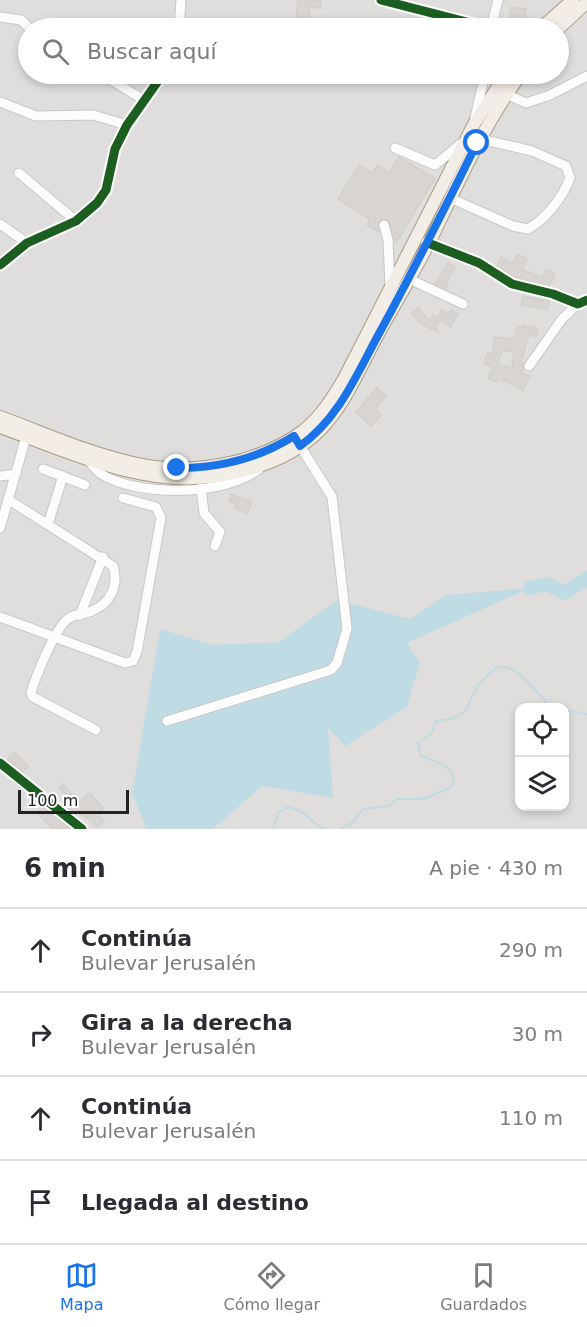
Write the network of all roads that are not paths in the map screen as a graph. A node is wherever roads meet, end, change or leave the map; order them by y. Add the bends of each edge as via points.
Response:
1 (181, 0) edge
2 (381, 0) edge
3 (498, 0) edge
4 (573, 0) edge
5 (587, 2) edge
6 (0, 17) edge
7 (180, 18) edge
8 (452, 18) edge
9 (494, 18) edge
10 (552, 18) edge
11 (569, 19) edge
12 (18, 20) edge
13 (587, 76) edge
14 (118, 84) edge
15 (156, 84) edge
16 (483, 84) edge
17 (499, 84) edge
18 (514, 84) edge
19 (506, 94) junction
20 (144, 100) junction
21 (0, 102) edge
22 (474, 123) junction
23 (127, 125) junction
24 (466, 139) junction
25 (480, 139) junction
26 (395, 148) dead end
27 (19, 173) dead end
28 (450, 198) junction
29 (76, 221) junction
30 (0, 224) edge
31 (384, 225) dead end
32 (27, 243) junction
33 (428, 243) junction
34 (0, 265) edge
35 (409, 279) junction
36 (391, 288) junction
37 (583, 302) edge
38 (463, 304) dead end
39 (529, 366) dead end
40 (0, 417) edge
41 (0, 427) edge
42 (26, 437) junction
43 (297, 441) junction
44 (86, 458) junction
45 (267, 463) junction
46 (43, 469) dead end
47 (16, 474) junction
48 (0, 476) edge
49 (63, 476) junction
50 (85, 485) dead end
51 (201, 488) junction
52 (123, 498) dead end
53 (9, 500) junction
54 (48, 524) junction
55 (0, 528) edge
56 (214, 546) dead end
57 (103, 557) junction
58 (80, 615) junction
59 (0, 617) edge
60 (56, 637) junction
61 (167, 721) dead end
62 (96, 730) dead end
63 (0, 763) edge
64 (82, 829) edge

1 - 7 street
2 - 8 street
3 - 9 street
4 - 10 main road
5 - 11 main road
6 - 12 street
13 - 19 street via 526,103
14 - 20 street
15 - 20 street
16 - 22 street
17 - 22 main road
18 - 19 main road
19 - 25 main road
20 - 23 street
21 - 23 street via 36,116 93,115
22 - 24 main road
23 - 29 street via 115,149 106,190
24 - 26 street via 435,165
24 - 36 main road
25 - 28 main road
25 - 28 street via 532,152 566,166 570,178 567,186 549,212 528,228 513,226
27 - 29 street
28 - 33 main road
29 - 32 street
30 - 32 street
31 - 36 street
32 - 34 street
33 - 35 main road
33 - 37 street via 479,263 513,284
35 - 38 street
35 - 43 main road via 341,403 320,429
36 - 43 main road via 332,399
37 - 39 street via 562,319
40 - 43 main road via 105,454 162,467 193,468 235,461
41 - 42 main road
42 - 44 main road
42 - 47 street
43 - 45 main road
43 - 61 street via 332,497 347,629 338,663 331,670
44 - 45 main road via 130,472 175,478 208,477
44 - 51 street via 99,472 126,484 173,490
45 - 51 street via 233,483
46 - 49 street
47 - 48 street
47 - 53 street
49 - 50 street
49 - 54 street
51 - 56 street via 204,513 220,532
52 - 60 street via 156,507 162,518 133,661 125,663
53 - 54 street
53 - 55 street
54 - 57 street
57 - 58 street
57 - 58 street via 113,566 114,588 103,605
58 - 60 street via 69,618
59 - 60 street
60 - 62 street via 31,693
63 - 64 street

